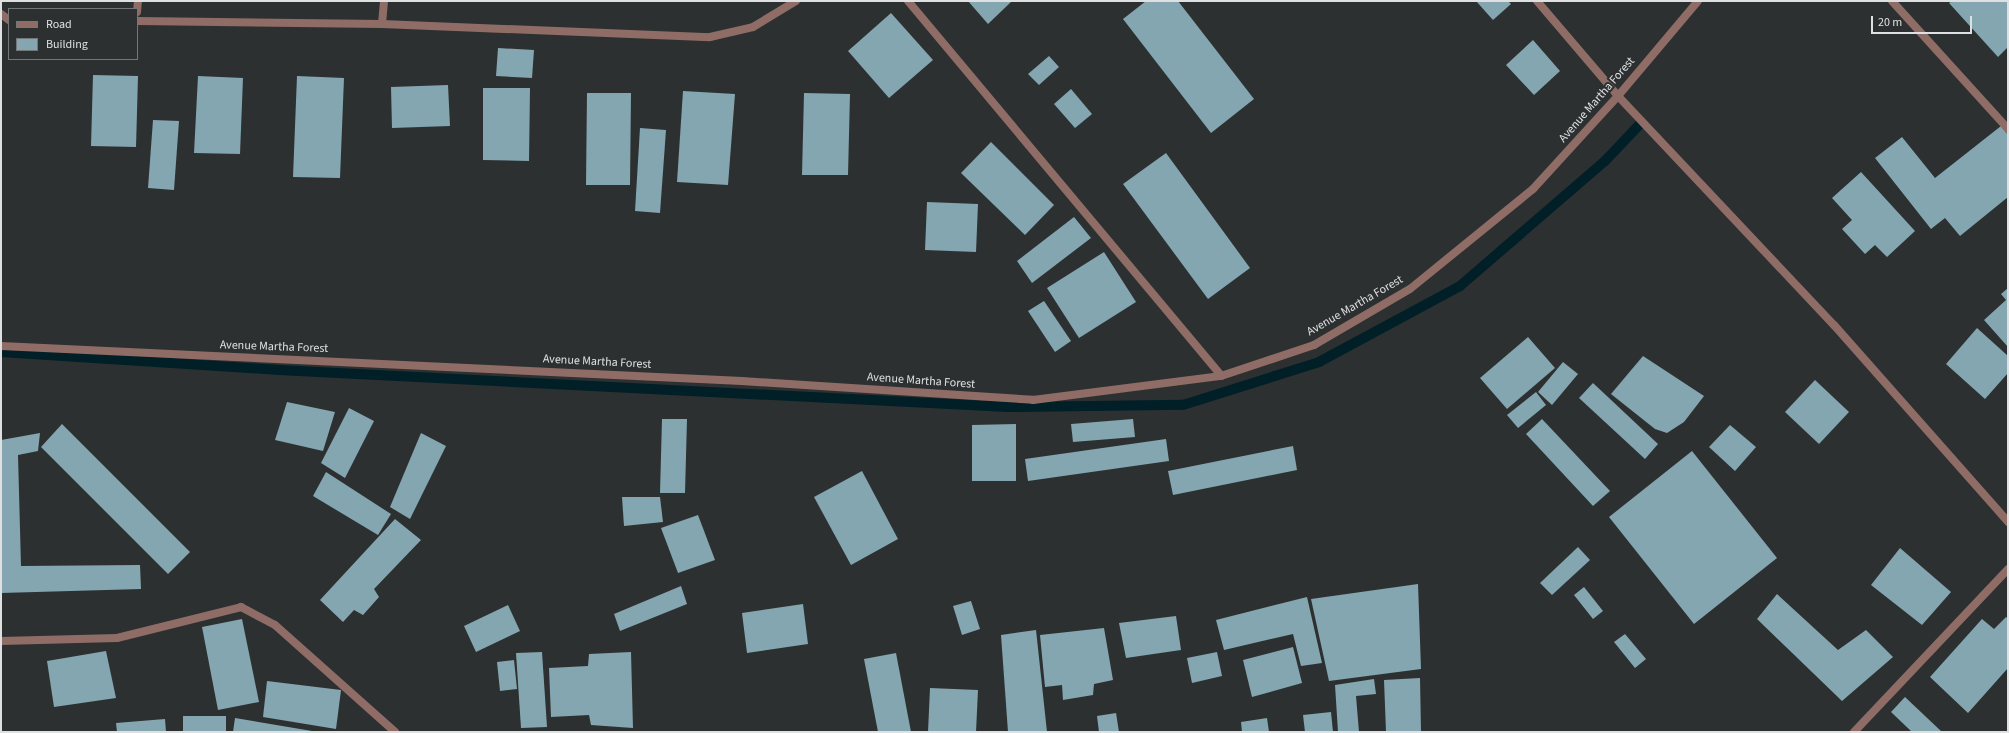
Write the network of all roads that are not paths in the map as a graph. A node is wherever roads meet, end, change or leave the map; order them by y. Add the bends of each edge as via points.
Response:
1 (384, 1) edge
2 (796, 1) edge
3 (908, 1) edge
4 (1537, 1) edge
5 (1698, 1) edge
6 (1892, 1) edge
7 (138, 21) edge
8 (382, 24) junction
9 (1618, 96) junction
10 (2008, 129) edge
11 (1, 346) edge
12 (1221, 376) junction
13 (2008, 522) edge
14 (2008, 569) edge
15 (1, 641) edge
16 (395, 732) edge
17 (1854, 732) edge

1 - 8 street
2 - 8 street via 753,26 710,37
3 - 12 street
4 - 9 street
5 - 9 street, Avenue Martha Forest
6 - 10 street
7 - 8 street
9 - 12 street, Avenue Martha Forest via 1533,189 1410,289 1314,345
9 - 13 street via 1834,325
11 - 12 street, Avenue Martha Forest via 742,381 1033,400
14 - 17 street
15 - 16 street via 117,638 241,607 275,625

